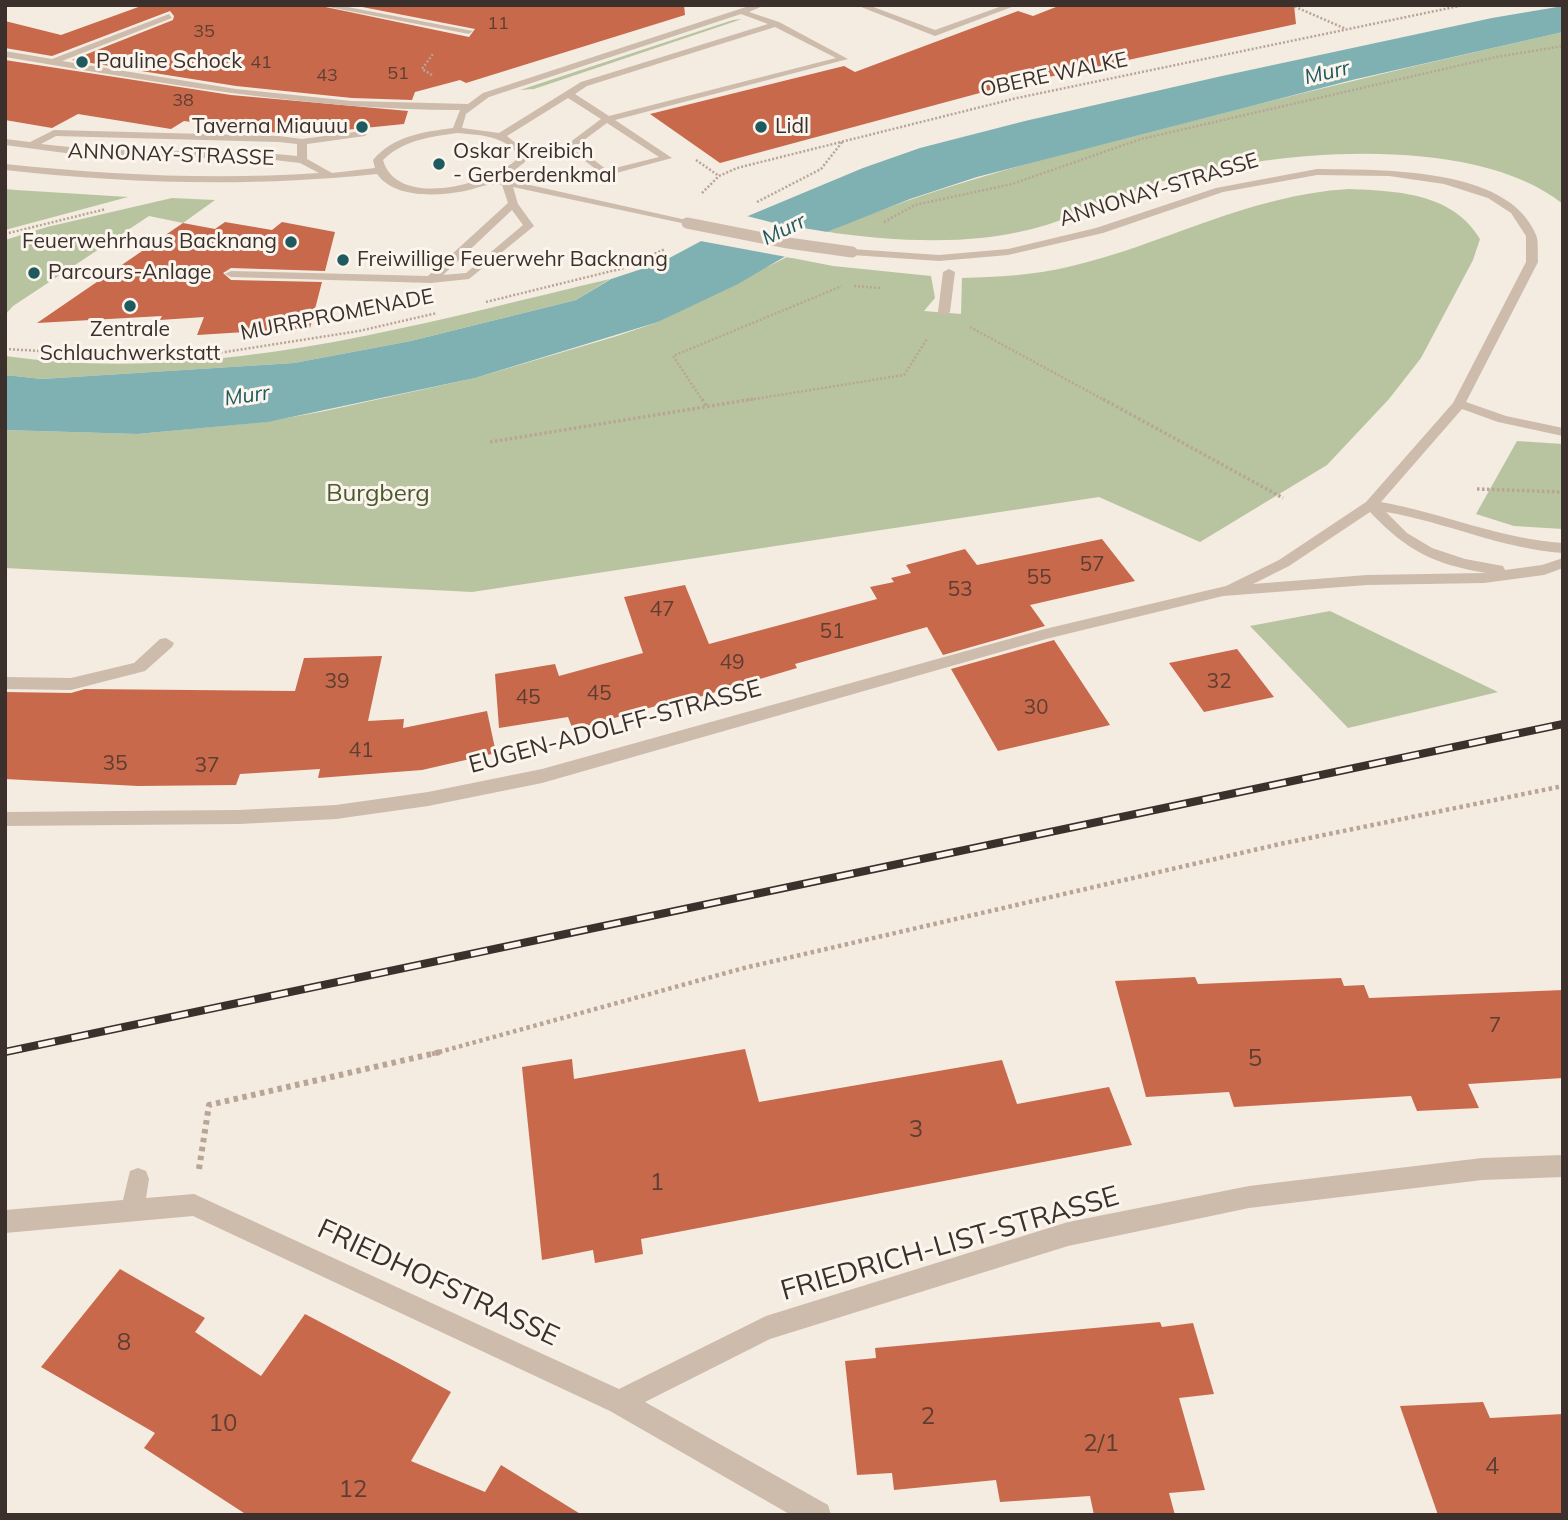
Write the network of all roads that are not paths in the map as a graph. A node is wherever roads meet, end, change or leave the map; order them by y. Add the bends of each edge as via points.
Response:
1 (322, 5) edge
2 (761, 5) edge
3 (860, 5) edge
4 (1013, 5) edge
5 (742, 12) junction
6 (169, 16) dead end
7 (776, 24) junction
8 (469, 31) dead end
9 (5, 54) edge
10 (52, 62) junction
11 (569, 94) junction
12 (469, 107) junction
13 (607, 119) junction
14 (457, 130) junction
15 (362, 134) dead end
16 (500, 136) junction
17 (5, 142) edge
18 (302, 142) junction
19 (32, 145) junction
20 (302, 160) junction
21 (5, 167) edge
22 (377, 171) junction
23 (332, 176) junction
24 (502, 182) junction
25 (513, 204) junction
26 (949, 272) dead end
27 (231, 274) dead end
28 (431, 280) junction
29 (944, 312) road end
30 (1459, 404) junction
31 (1563, 432) edge
32 (1371, 505) junction
33 (1563, 548) edge
34 (1563, 563) edge
35 (1544, 569) junction
36 (1223, 591) junction
37 (166, 643) dead end
38 (5, 683) edge
39 (5, 819) edge
40 (1563, 1167) edge
41 (138, 1178) dead end
42 (133, 1210) junction
43 (5, 1222) edge
44 (620, 1402) junction
45 (818, 1515) edge

1 - 8 street
2 - 5 street
3 - 4 street via 935,33
5 - 7 street
5 - 12 street via 523,81
6 - 10 street
7 - 11 street via 584,84
7 - 13 street via 844,59
9 - 10 street
10 - 12 street via 341,105
11 - 13 street
11 - 16 street
12 - 14 street
13 - 13 street via 617,126 667,158 605,173 570,146
14 - 16 street
14 - 22 street via 397,144 377,160
15 - 18 street
16 - 24 street via 517,146 521,157
17 - 19 street
18 - 19 street via 54,133
18 - 20 street
19 - 20 street via 88,153
20 - 23 street
21 - 23 street, ANNONAY-STRASSE via 210,181
22 - 23 street, ANNONAY-STRASSE
22 - 24 street via 394,185 413,190 460,190
24 - 25 street
24 - 30 street, ANNONAY-STRASSE, bridge via 777,241 939,258 1008,252 1100,231 1189,198 1279,177 1372,172 1446,181 1492,196 1515,211 1525,223 1533,249 1532,262
25 - 28 street
25 - 28 street via 529,226 469,276
26 - 29 street
27 - 28 street
30 - 31 street
30 - 32 street, ANNONAY-STRASSE
32 - 33 street via 1438,518 1499,539
32 - 35 street, EUGEN-ADOLFF-STRASSE via 1408,541 1448,559 1492,569
32 - 36 street, EUGEN-ADOLFF-STRASSE via 1284,563
34 - 35 street, EUGEN-ADOLFF-STRASSE
35 - 36 street, EUGEN-ADOLFF-STRASSE via 1485,578 1367,580
36 - 39 street, EUGEN-ADOLFF-STRASSE via 1045,634 542,776 428,799 336,812 239,817
37 - 38 street via 139,667 71,684
40 - 44 street, FRIEDRICH-LIST-STRASSE via 1482,1169 1249,1197 1068,1234 766,1328
41 - 42 street
42 - 43 street, FRIEDHOFSTRASSE
42 - 44 street, FRIEDHOFSTRASSE via 194,1205
44 - 45 street, FRIEDHOFSTRASSE

